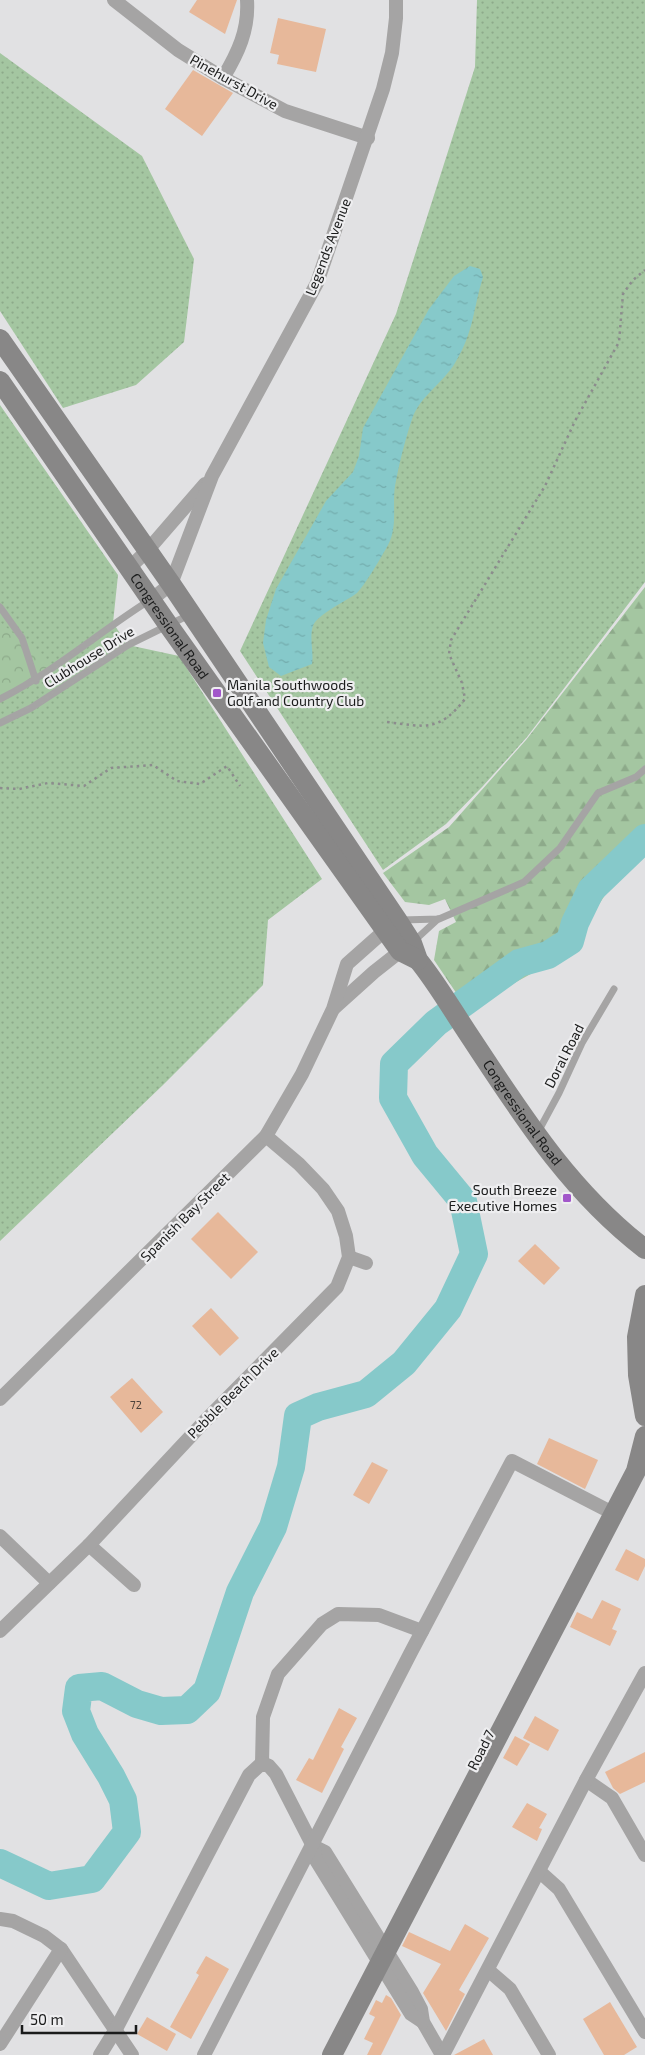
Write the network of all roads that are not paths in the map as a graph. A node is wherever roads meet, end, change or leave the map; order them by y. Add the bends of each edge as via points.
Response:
1 (114, 0) edge
2 (247, 0) edge
3 (396, 0) edge
4 (224, 78) junction
5 (368, 138) junction
6 (0, 339) edge
7 (0, 381) edge
8 (212, 476) junction
9 (147, 550) junction
10 (129, 568) junction
11 (171, 584) junction
12 (151, 600) junction
13 (0, 607) edge
14 (191, 614) junction
15 (169, 626) junction
16 (36, 680) junction
17 (0, 699) edge
18 (0, 723) edge
19 (645, 769) edge
20 (442, 918) junction
21 (392, 924) junction
22 (410, 951) junction
23 (614, 989) dead end
24 (333, 1009) junction
25 (536, 1134) junction
26 (266, 1136) junction
27 (645, 1249) edge
28 (348, 1257) junction
29 (366, 1263) dead end
30 (645, 1295) edge
31 (642, 1349) edge
32 (0, 1399) edge
33 (645, 1416) edge
34 (644, 1444) edge
35 (605, 1509) junction
36 (0, 1536) edge
37 (89, 1545) junction
38 (49, 1583) junction
39 (134, 1585) dead end
40 (0, 1631) edge
41 (422, 1631) junction
42 (645, 1673) edge
43 (262, 1763) junction
44 (586, 1780) junction
45 (313, 1846) junction
46 (645, 1855) edge
47 (540, 1872) junction
48 (0, 1919) edge
49 (61, 1949) junction
50 (381, 1952) junction
51 (488, 1970) junction
52 (116, 2029) junction
53 (645, 2032) edge
54 (0, 2044) edge
55 (100, 2055) edge
56 (132, 2055) edge
57 (204, 2055) edge
58 (322, 2055) edge
59 (332, 2055) edge
60 (443, 2055) edge
61 (550, 2055) edge

1 - 4 street, Pinehurst Drive via 178,50
2 - 4 street via 240,50
3 - 5 street, Legends Avenue via 392,53
4 - 5 street, Pinehurst Drive via 285,110
5 - 8 street, Legends Avenue via 317,283
6 - 9 main road, Congressional Road
7 - 10 main road, Congressional Road
8 - 9 street, Legends Avenue
8 - 11 street, Legends Avenue
9 - 10 street, Legends Avenue
9 - 11 main road, Congressional Road
10 - 12 main road, Congressional Road
11 - 12 street
11 - 14 main road, Congressional Road
12 - 15 main road, Congressional Road
12 - 16 lane, Clubhouse Drive via 113,623
13 - 16 lane via 22,638
14 - 15 lane, Clubhouse Drive
14 - 21 main road, Congressional Road via 268,727
15 - 18 lane, Clubhouse Drive via 128,645 31,708
15 - 21 main road, Congressional Road
16 - 17 lane, Clubhouse Drive
19 - 20 lane via 636,777 598,793 560,848 524,882
20 - 21 lane
20 - 22 lane
21 - 22 main road, Congressional Road
21 - 24 street, Spanish Bay Street via 347,964
22 - 24 street, Spanish Bay Street
22 - 25 main road, Congressional Road
23 - 25 lane, Doral Road
24 - 26 street, Spanish Bay Street via 302,1074
25 - 27 main road, Congressional Road via 592,1203
26 - 28 street, Pebble Beach Drive via 299,1164 338,1211 346,1236
26 - 32 street, Spanish Bay Street
28 - 29 street
28 - 37 street, Pebble Beach Drive via 337,1287
30 - 31 main road via 636,1337
31 - 33 main road via 638,1375
34 - 35 main road, Road 7 via 626,1468
34 - 50 main road, Road 7 via 636,1471
35 - 41 street via 512,1461
35 - 50 main road, Road 7
36 - 38 street
37 - 38 street, Pebble Beach Drive
37 - 39 street
38 - 40 street, Pebble Beach Drive
41 - 43 street via 379,1615 338,1614 322,1624 278,1674 263,1717
41 - 45 street
42 - 44 street
43 - 45 street via 276,1774
43 - 52 street via 249,1775
44 - 46 street via 612,1798
44 - 47 street
45 - 50 street via 316,1860
45 - 57 street
47 - 51 street
47 - 53 street via 559,1889
48 - 49 street via 44,1936
49 - 52 street
49 - 54 street
50 - 58 main road, Road 7
50 - 59 main road, Road 7
50 - 60 street via 411,2014 423,2022
51 - 60 street
51 - 61 street via 510,1989
52 - 55 street
52 - 56 street

